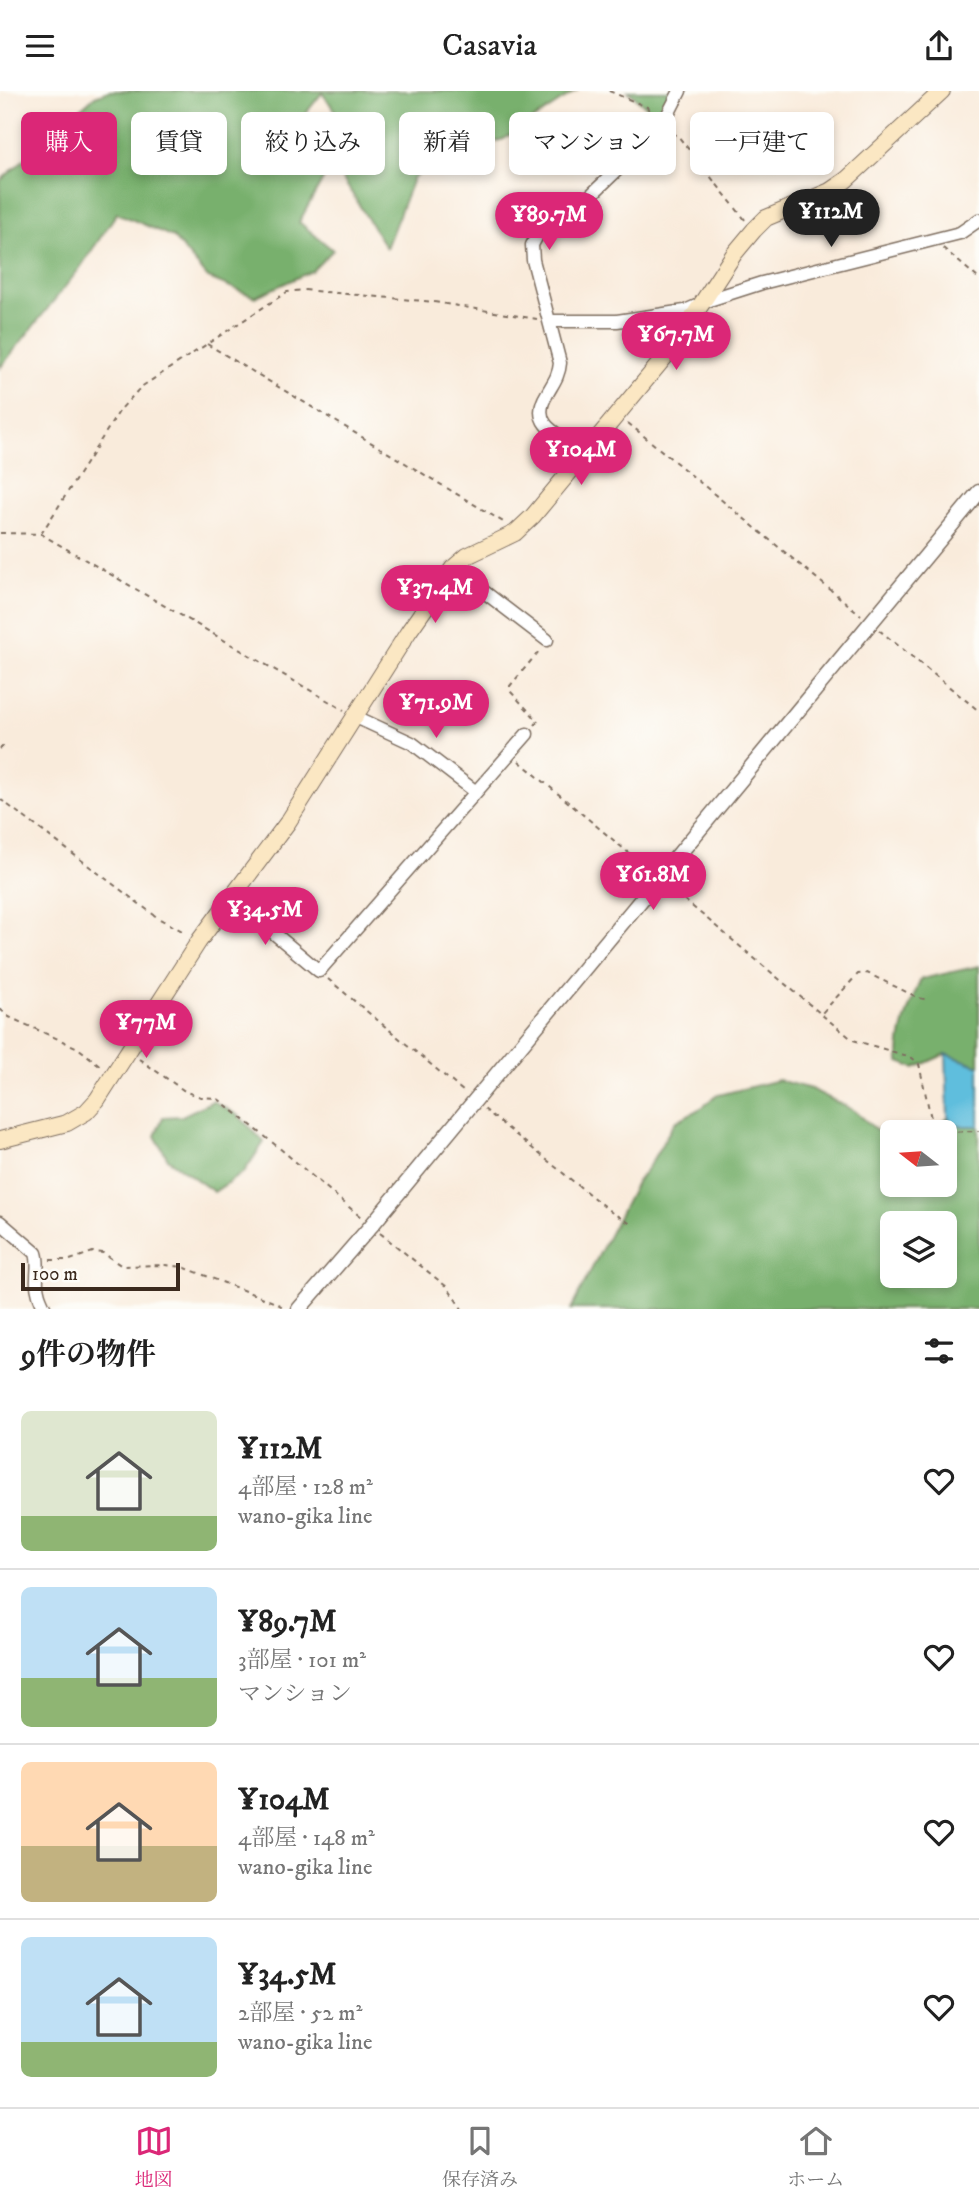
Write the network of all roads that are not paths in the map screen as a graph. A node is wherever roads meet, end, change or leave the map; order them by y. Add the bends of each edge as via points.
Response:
1 (680, 91) edge
2 (942, 91) edge
3 (979, 220) edge
4 (700, 305) junction
5 (549, 321) junction
6 (586, 452) junction
7 (979, 492) edge
8 (453, 568) junction
9 (547, 640) road end
10 (356, 717) junction
11 (527, 734) road end
12 (476, 792) junction
13 (231, 897) junction
14 (0, 1140) edge
15 (0, 1222) edge
16 (45, 1309) edge
17 (299, 1309) edge

1 - 5 street via 661,128 590,196 538,232 533,260
2 - 4 main road via 846,180 766,218
3 - 4 street via 960,233 934,241 762,283
4 - 5 street via 617,321
4 - 6 main road via 674,346
5 - 6 street via 560,363 542,402 542,423
6 - 8 main road via 515,533
7 - 17 street
8 - 9 street
8 - 10 main road
10 - 12 street via 412,743
10 - 13 main road via 288,822
11 - 12 street
12 - 13 street via 319,971
13 - 14 main road via 86,1112 67,1123
15 - 16 street via 36,1253 36,1282

